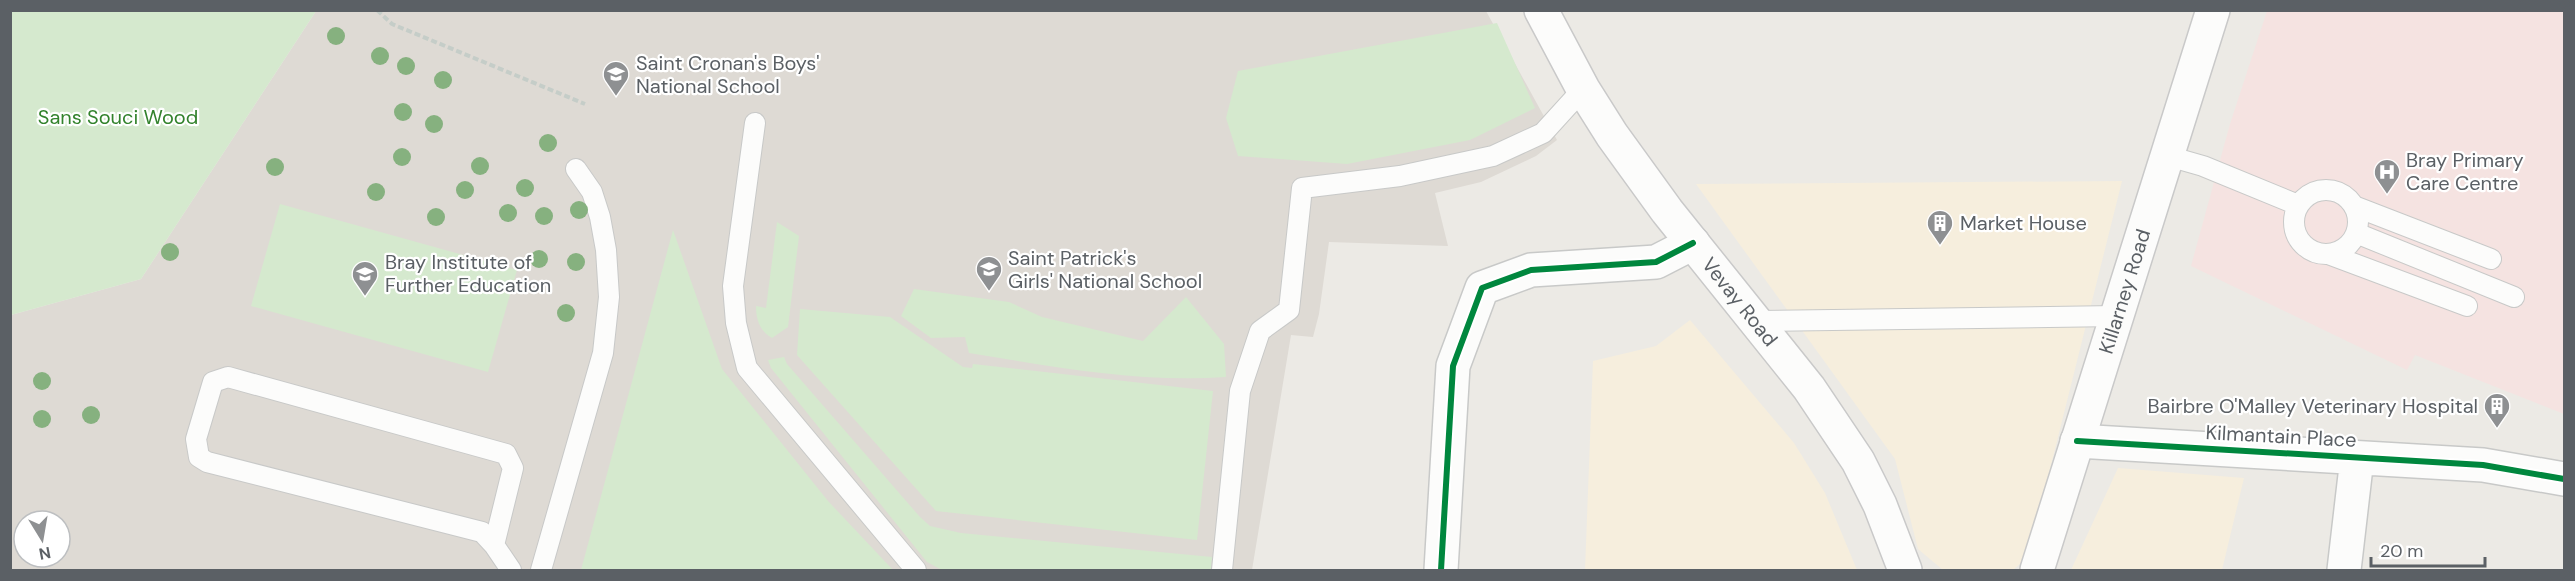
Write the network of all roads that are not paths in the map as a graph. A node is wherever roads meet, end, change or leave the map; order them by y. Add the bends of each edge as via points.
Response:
1 (1541, 10) edge
2 (2212, 10) edge
3 (1583, 89) junction
4 (755, 123) dead end
5 (2168, 156) junction
6 (576, 169) dead end
7 (2298, 205) junction
8 (2355, 206) junction
9 (2356, 233) junction
10 (1693, 243) junction
11 (2328, 254) junction
12 (2491, 259) dead end
13 (2514, 297) dead end
14 (2467, 306) dead end
15 (2117, 316) junction
16 (1757, 321) junction
17 (2078, 441) junction
18 (2357, 458) junction
19 (2565, 479) edge
20 (494, 545) junction
21 (1900, 558) edge
22 (511, 570) edge
23 (541, 570) edge
24 (916, 570) edge
25 (1222, 570) edge
26 (1440, 570) edge
27 (1923, 570) edge
28 (2037, 570) edge
29 (2344, 570) edge

1 - 3 main road, Vevay Road
2 - 5 main road, Killarney Road
3 - 10 main road, Vevay Road via 1612,135
3 - 25 lane via 1543,132 1493,156 1400,176 1302,188 1289,310 1260,331 1240,391
4 - 24 lane via 733,285 736,323 747,368
5 - 7 lane
5 - 15 main road, Killarney Road
6 - 23 lane via 592,192 600,217 609,297 603,352
7 - 8 lane via 2309,194 2329,189
7 - 11 lane via 2293,220 2299,241 2306,249
8 - 9 lane
8 - 12 lane
9 - 11 lane via 2348,246
9 - 13 lane
10 - 16 main road, Vevay Road
10 - 26 main road via 1656,262 1531,270 1482,288 1453,366
11 - 14 lane
15 - 16 lane
15 - 17 main road, Killarney Road
16 - 21 main road, Vevay Road via 1858,461
17 - 18 main road, Kilmantain Place
17 - 28 main road, Killarney Road
18 - 19 main road, Kilmantain Place via 2483,465
18 - 29 main road, Kilmantain Place
20 - 20 lane via 482,532 207,462 199,457 196,439 213,382 228,376 506,454 513,468
20 - 22 lane
21 - 27 main road

